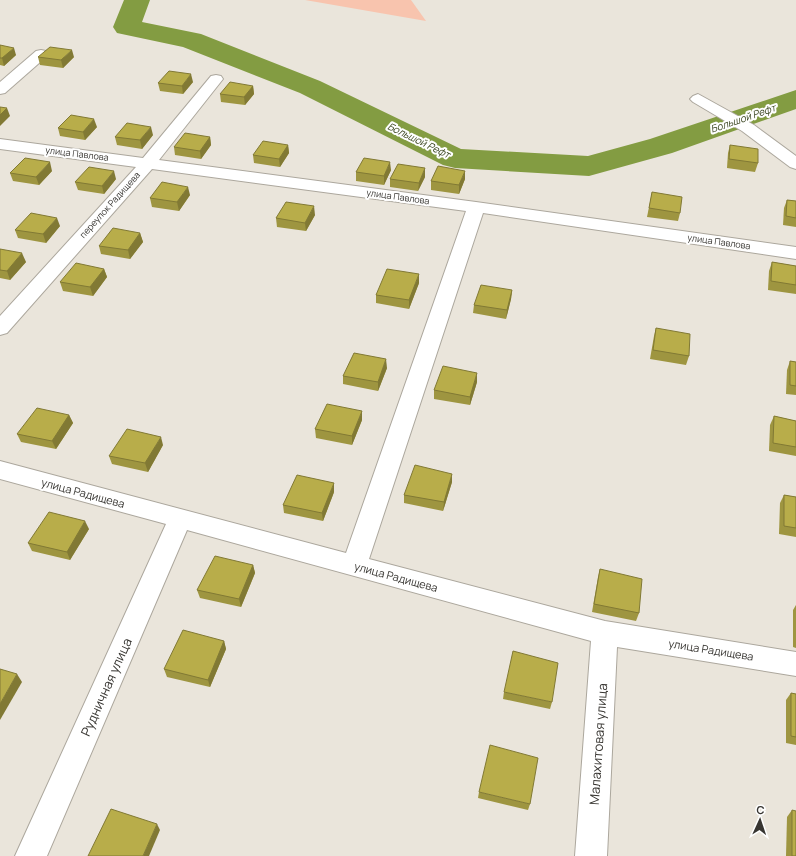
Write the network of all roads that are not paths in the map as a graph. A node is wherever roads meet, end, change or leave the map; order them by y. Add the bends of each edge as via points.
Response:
1 (41, 54) edge
2 (216, 79) dead end
3 (0, 90) edge
4 (698, 99) dead end
5 (0, 144) edge
6 (148, 163) junction
7 (796, 164) edge
8 (476, 207) junction
9 (796, 253) edge
10 (0, 328) edge
11 (0, 470) edge
12 (180, 519) junction
13 (354, 565) junction
14 (605, 633) junction
15 (796, 664) edge
16 (31, 856) edge
17 (591, 856) edge

1 - 3 street
2 - 6 street, переулок Радищева
4 - 7 street via 748,128
5 - 6 street, улица Павлова
6 - 8 street, улица Павлова
6 - 10 street, переулок Радищева
8 - 9 street, улица Павлова
8 - 13 street
11 - 12 street, улица Радищева
12 - 13 street, улица Радищева
12 - 16 street, Рудничная улица
13 - 14 street, улица Радищева
14 - 15 street, улица Радищева
14 - 17 street, Малахитовая улица

